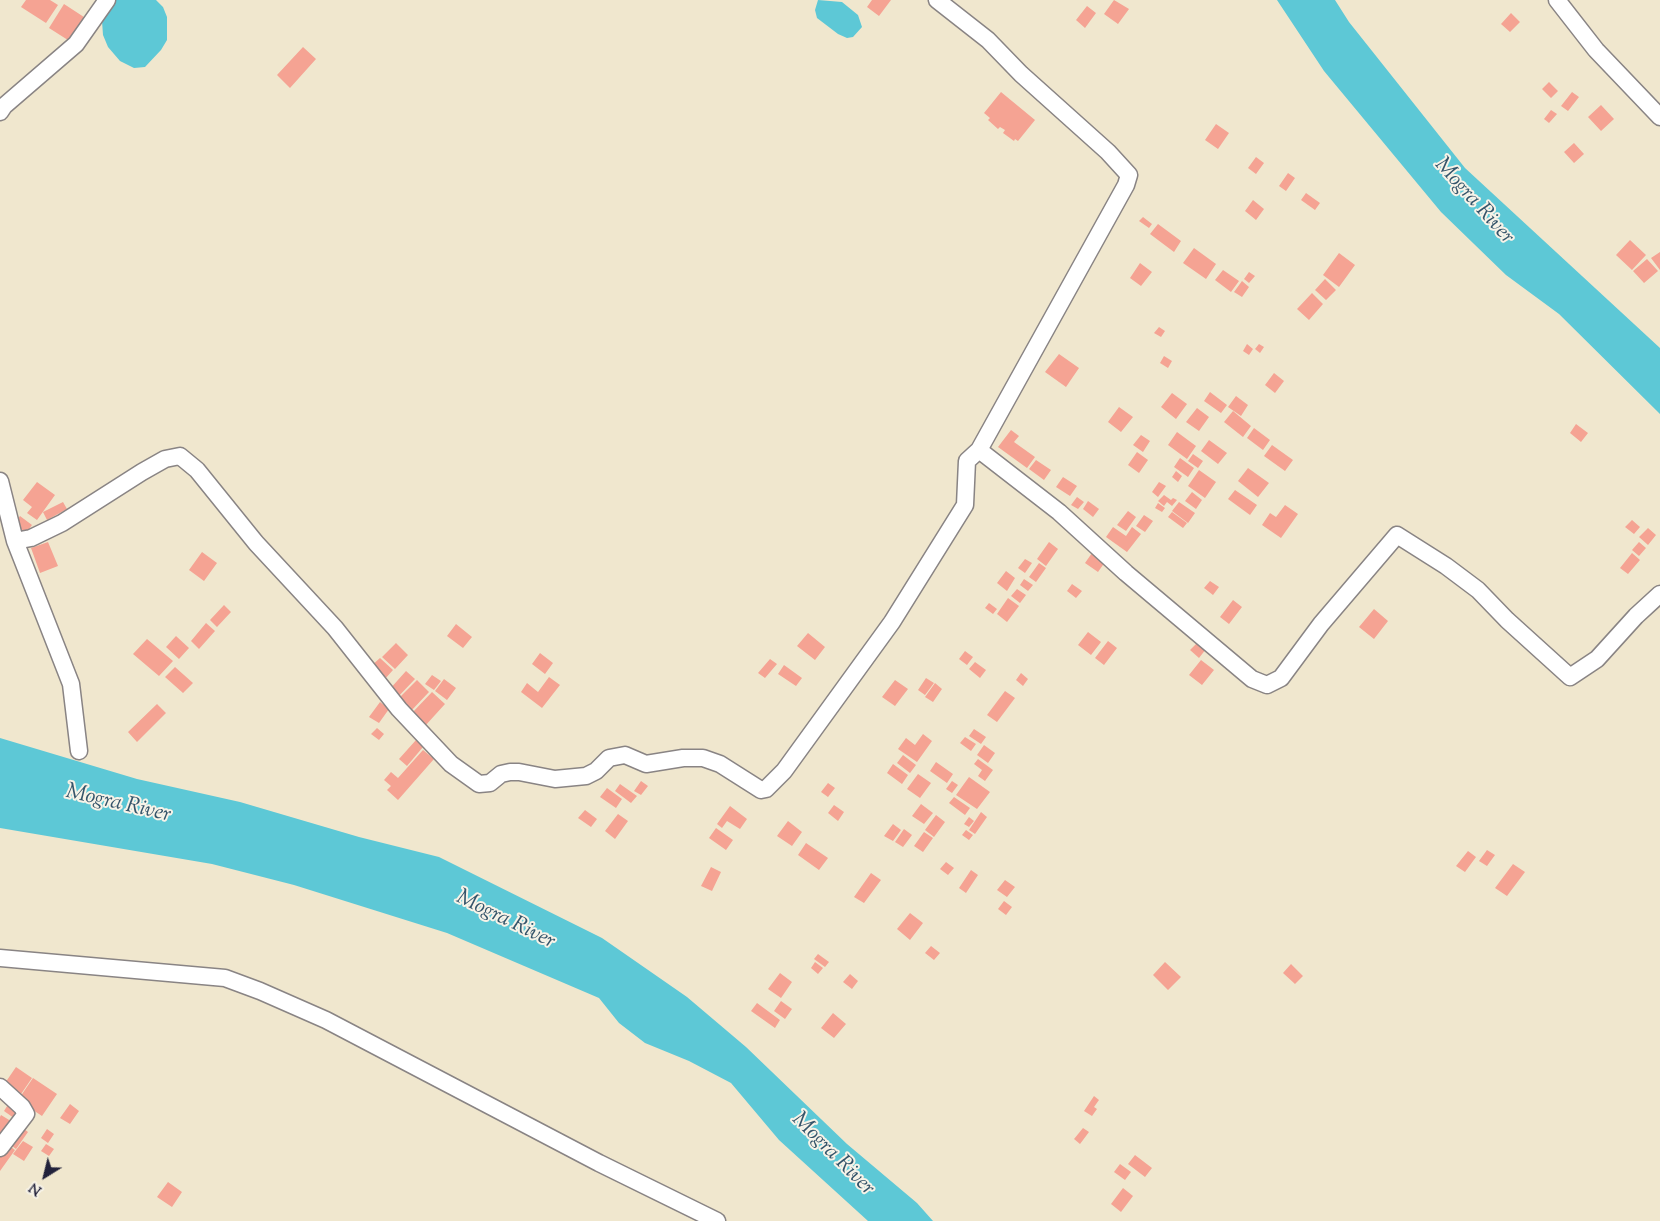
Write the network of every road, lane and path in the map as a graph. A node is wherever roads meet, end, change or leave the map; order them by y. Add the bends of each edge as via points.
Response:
1 (107, 0) edge
2 (937, 0) edge
3 (1556, 0) edge
4 (0, 112) edge
5 (1660, 117) edge
6 (979, 450) junction
7 (0, 481) edge
8 (15, 541) junction
9 (1660, 594) edge
10 (79, 751) dead end
11 (0, 958) edge
12 (0, 1088) edge
13 (0, 1148) edge
14 (717, 1221) edge

1 - 4 street via 76,44
2 - 6 street via 988,40 1129,175
3 - 5 street via 1596,50
6 - 8 street via 967,461 965,505 930,564 784,771 773,784 761,790 720,764 703,758 646,764 625,755 610,758 596,772 586,776 555,780 510,772 501,774 490,783 479,784 451,764 399,709 335,628 256,543 197,470 180,456 165,458 62,523 32,538
6 - 9 street via 1059,512 1252,679 1268,685 1281,678 1321,624 1397,535 1478,590 1570,677 1596,659
7 - 8 street
8 - 10 street via 71,684
11 - 14 street via 225,978 260,990 326,1020
12 - 13 street via 26,1114

